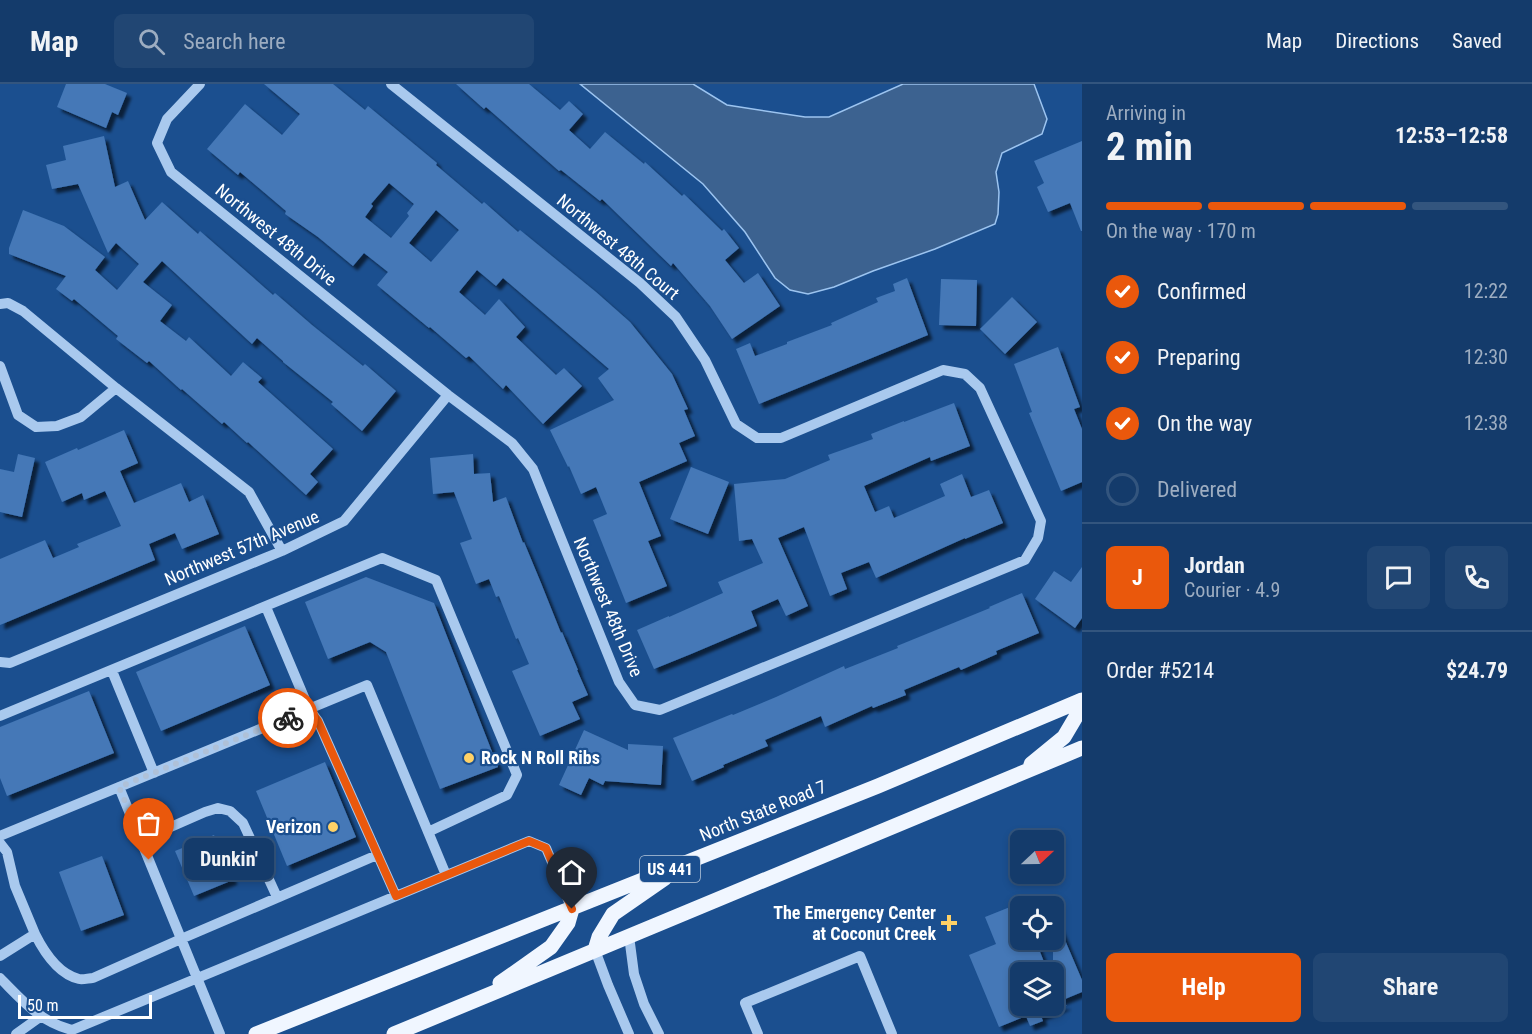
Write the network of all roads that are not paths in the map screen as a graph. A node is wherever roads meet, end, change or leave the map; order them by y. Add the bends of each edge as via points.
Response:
1 (200, 84) edge
2 (391, 84) edge
3 (0, 304) edge
4 (0, 366) edge
5 (965, 374) joint
6 (116, 388) junction
7 (448, 394) junction
8 (282, 551) junction
9 (266, 607) junction
10 (0, 662) edge
11 (112, 671) junction
12 (1081, 700) edge
13 (309, 709) junction
14 (0, 716) edge
15 (1082, 748) edge
16 (154, 773) junction
17 (1020, 773) junction
18 (119, 787) junction
19 (428, 832) junction
20 (0, 836) edge
21 (141, 840) junction
22 (0, 843) edge
23 (377, 855) junction
24 (688, 862) junction
25 (446, 875) junction
26 (396, 896) junction
27 (278, 897) junction
28 (572, 909) junction
29 (35, 934) junction
30 (628, 936) junction
31 (181, 939) junction
32 (595, 950) junction
33 (0, 956) edge
34 (0, 978) edge
35 (197, 978) junction
36 (475, 1000) junction
37 (40, 1017) junction
38 (16, 1034) edge
39 (220, 1034) edge
40 (256, 1034) edge
41 (394, 1034) edge
42 (629, 1034) edge
43 (658, 1034) edge
44 (758, 1034) edge
45 (892, 1034) edge

1 - 7 street, Northwest 48th Drive via 167,119 157,143 171,172
2 - 5 street, Northwest 48th Court via 640,283 676,317 705,360 736,424 757,438 781,438 943,370
3 - 6 street via 8,303 23,311
4 - 6 street via 18,415 36,427 57,426 81,417
5 - 7 street, Northwest 48th Drive via 980,388 1041,521 1038,538 1025,560 660,710 635,705 619,682 533,470 512,443
6 - 8 street via 249,492
7 - 8 street, Northwest 57th Avenue via 344,521
8 - 10 street, Northwest 57th Avenue via 10,663
9 - 11 street
9 - 13 street
9 - 19 street via 382,558 436,580 517,775 507,795
11 - 14 street
11 - 16 street
12 - 17 main road via 1064,737
12 - 24 main road, North State Road 7 / US 441
13 - 16 street
13 - 19 street via 367,685
13 - 23 street via 318,721
15 - 17 main road, US 441
16 - 18 street
17 - 30 main road, US 441
18 - 20 street
18 - 21 street
19 - 25 street
21 - 27 street via 205,812 218,808 230,811 243,824
21 - 31 street
22 - 29 street via 8,852 15,886
23 - 26 street
23 - 27 street
24 - 28 main road, North State Road 7 / US 441
24 - 32 main road via 613,914
25 - 26 street
25 - 28 street via 529,841 546,848
26 - 35 street
27 - 31 street
28 - 36 main road via 568,923 551,948
28 - 40 main road, North State Road 7 / US 441
29 - 31 street via 46,954 65,973 80,979 93,978
29 - 33 street
30 - 32 main road, US 441
30 - 43 street via 634,974
31 - 35 street
32 - 36 main road, US 441
32 - 42 street
34 - 37 street
35 - 37 street via 72,1030
35 - 39 street
36 - 41 main road, US 441
37 - 38 street
44 - 45 street via 745,1003 860,956

